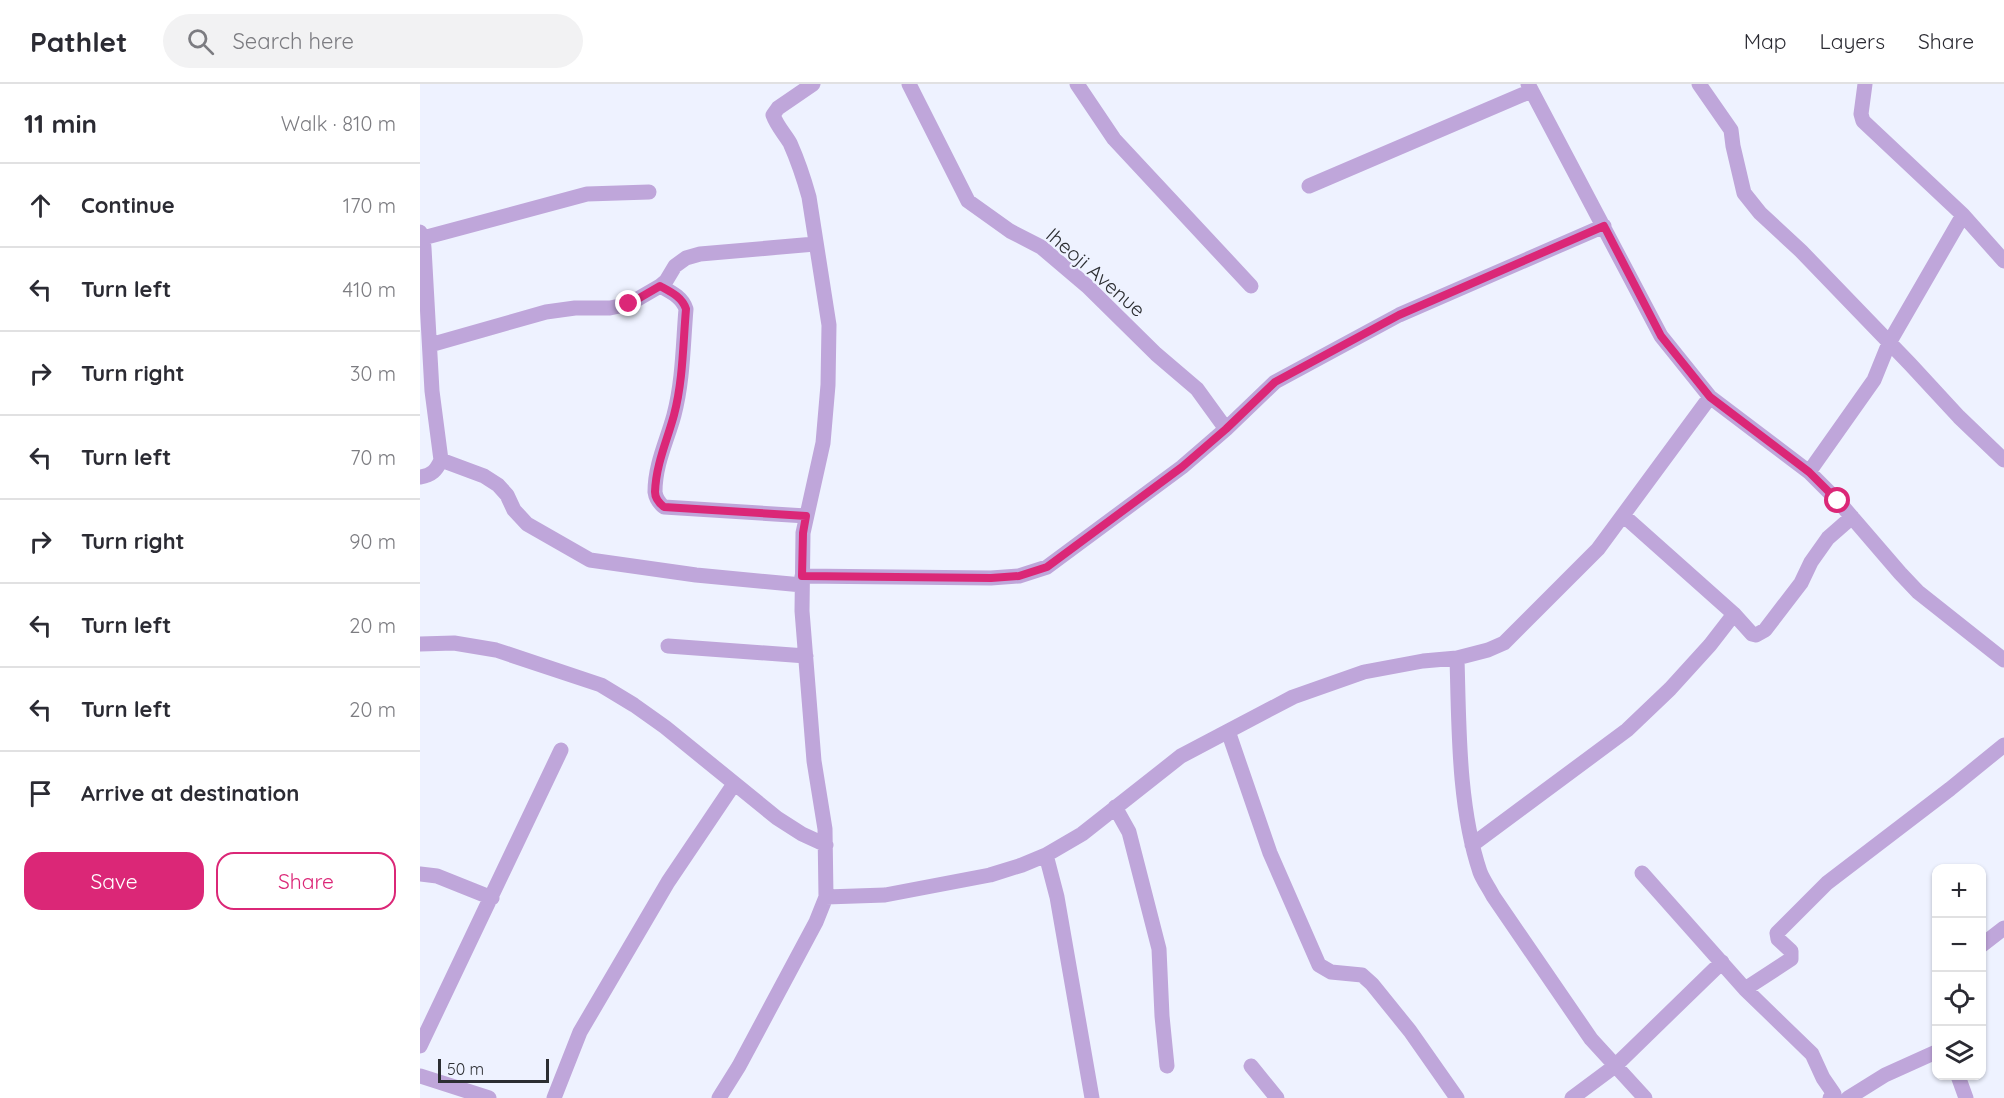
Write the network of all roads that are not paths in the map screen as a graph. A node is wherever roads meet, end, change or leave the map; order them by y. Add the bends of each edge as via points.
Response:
1 (813, 84) edge
2 (909, 84) edge
3 (1077, 84) edge
4 (1699, 84) edge
5 (1865, 84) edge
6 (1529, 87) edge
7 (1309, 186) dead end
8 (649, 192) dead end
9 (1964, 215) junction
10 (1604, 226) junction
11 (422, 235) edge
12 (815, 244) junction
13 (2004, 261) edge
14 (660, 286) junction
15 (1251, 286) dead end
16 (1889, 343) junction
17 (430, 345) junction
18 (1710, 397) junction
19 (1226, 429) junction
20 (441, 460) junction
21 (2004, 460) edge
22 (1809, 472) junction
23 (420, 477) edge
24 (806, 516) junction
25 (1624, 516) junction
26 (1852, 518) junction
27 (802, 580) junction
28 (1734, 614) junction
29 (420, 644) edge
30 (668, 646) dead end
31 (806, 656) junction
32 (1457, 658) junction
33 (2004, 660) edge
34 (1228, 731) junction
35 (2004, 745) edge
36 (561, 750) dead end
37 (734, 784) junction
38 (1115, 807) junction
39 (826, 845) junction
40 (1472, 845) junction
41 (1046, 855) junction
42 (1642, 873) dead end
43 (420, 874) edge
44 (826, 897) junction
45 (492, 898) junction
46 (2004, 928) edge
47 (1986, 942) edge
48 (1722, 962) junction
49 (1745, 989) junction
50 (420, 1046) edge
51 (1932, 1054) edge
52 (1167, 1066) dead end
53 (1251, 1066) dead end
54 (1615, 1066) junction
55 (420, 1076) edge
56 (1959, 1080) edge
57 (489, 1098) edge
58 (554, 1098) edge
59 (719, 1098) edge
60 (1092, 1098) edge
61 (1277, 1098) edge
62 (1457, 1098) edge
63 (1572, 1098) edge
64 (1645, 1098) edge
65 (1830, 1098) edge
66 (1848, 1098) edge
67 (1966, 1098) edge

1 - 12 street via 773,115 804,179
2 - 19 street, Iheoji Avenue via 968,201 1041,248 1087,286 1197,390
3 - 15 street via 1114,139
4 - 16 street via 1731,130 1746,196
5 - 9 street via 1863,121
6 - 7 street
6 - 10 street
8 - 11 street via 587,194
9 - 13 street
9 - 16 street
10 - 18 street via 1661,336
10 - 19 street via 1399,315 1275,382
11 - 17 street
12 - 14 street via 700,254 675,266
12 - 24 street via 829,325 828,385 823,443
14 - 17 street via 629,304 546,312
14 - 24 street via 684,302 686,309 674,415 659,460 655,495 659,503 664,507
16 - 21 street
16 - 22 street via 1874,380
17 - 20 street
18 - 22 street
18 - 25 street
19 - 27 street via 1182,467 1047,567 1019,576 991,578
20 - 23 street via 430,475
20 - 27 street via 498,485 527,524 590,560 696,574
22 - 26 street
24 - 27 street
25 - 28 street
25 - 32 street via 1598,549 1504,643
26 - 28 street via 1828,538 1801,583 1760,634 1752,634
26 - 33 street via 1918,592
27 - 31 street
28 - 40 street via 1670,689 1627,730
29 - 37 street via 454,643 496,650 601,685 665,728
30 - 31 street
31 - 39 street via 814,761
32 - 34 street via 1364,672 1293,697
32 - 40 street via 1461,770
34 - 38 street via 1181,756
34 - 62 street via 1270,853 1319,965 1331,972 1362,975 1372,984
35 - 49 street via 1827,883 1777,933 1791,951 1791,959
36 - 45 street
37 - 39 street via 777,818
37 - 58 street via 668,882 580,1032
38 - 41 street via 1082,834
38 - 52 street via 1129,832 1159,948
39 - 44 street
40 - 54 street via 1493,896 1591,1039
41 - 44 street via 990,875 885,894
41 - 60 street
42 - 48 street
43 - 45 street via 437,876
44 - 59 street
45 - 50 street
46 - 47 street
48 - 49 street
48 - 54 street
49 - 65 street via 1812,1054 1833,1090
51 - 66 street via 1885,1075
53 - 61 street
54 - 63 street
54 - 64 street
55 - 57 street
56 - 67 street

